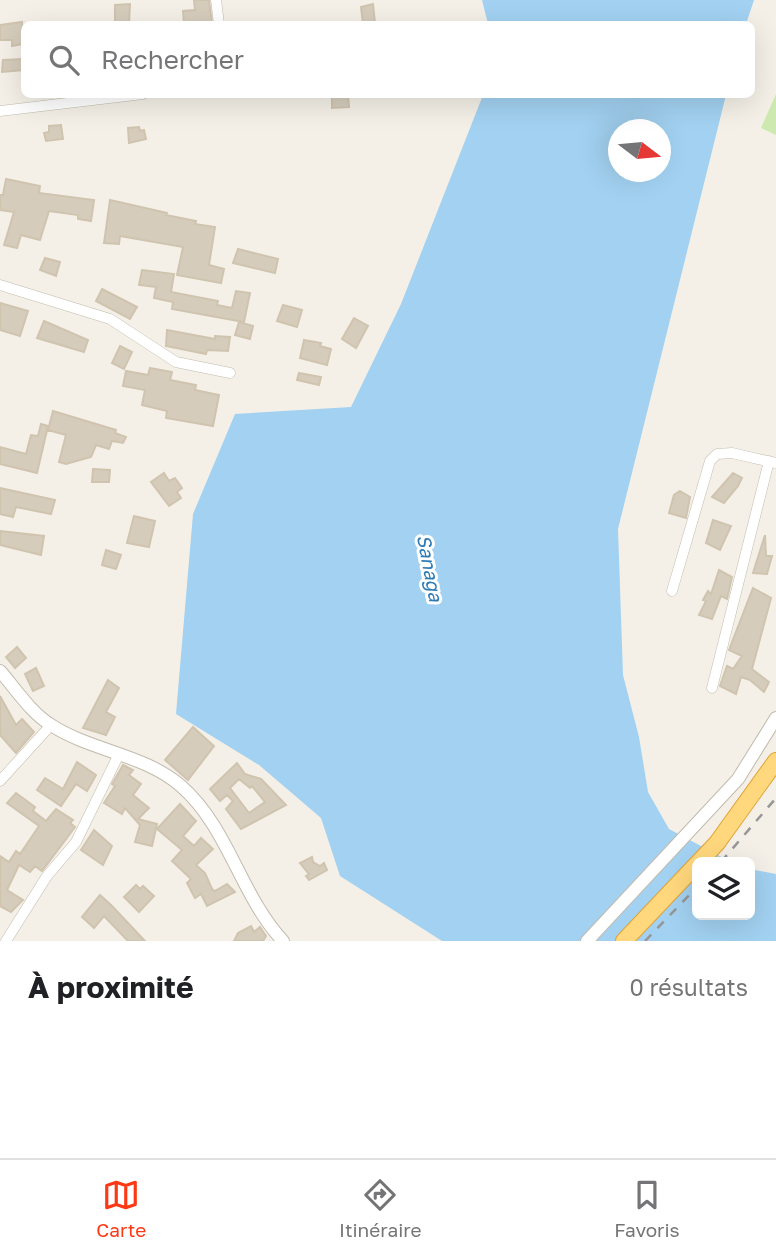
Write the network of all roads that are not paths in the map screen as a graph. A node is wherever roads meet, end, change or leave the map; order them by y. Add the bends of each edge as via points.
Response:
1 (216, 0) edge
2 (219, 21) edge
3 (109, 98) edge
4 (0, 111) edge
5 (0, 285) edge
6 (230, 373) dead end
7 (772, 462) edge
8 (672, 591) dead end
9 (0, 671) edge
10 (712, 688) dead end
11 (776, 718) edge
12 (51, 725) junction
13 (119, 754) junction
14 (776, 761) edge
15 (0, 781) edge
16 (704, 857) edge
17 (692, 869) edge
18 (6, 941) edge
19 (283, 941) edge
20 (587, 941) edge
21 (624, 941) edge

1 - 2 street
3 - 4 street
5 - 6 street via 103,316 176,362
7 - 8 street via 732,453 716,454 710,461
7 - 10 street
9 - 12 street
11 - 20 street via 738,779
12 - 13 street
12 - 15 street
13 - 18 street via 76,842 47,876
13 - 19 street via 179,784 202,808
14 - 16 highway
17 - 21 highway

